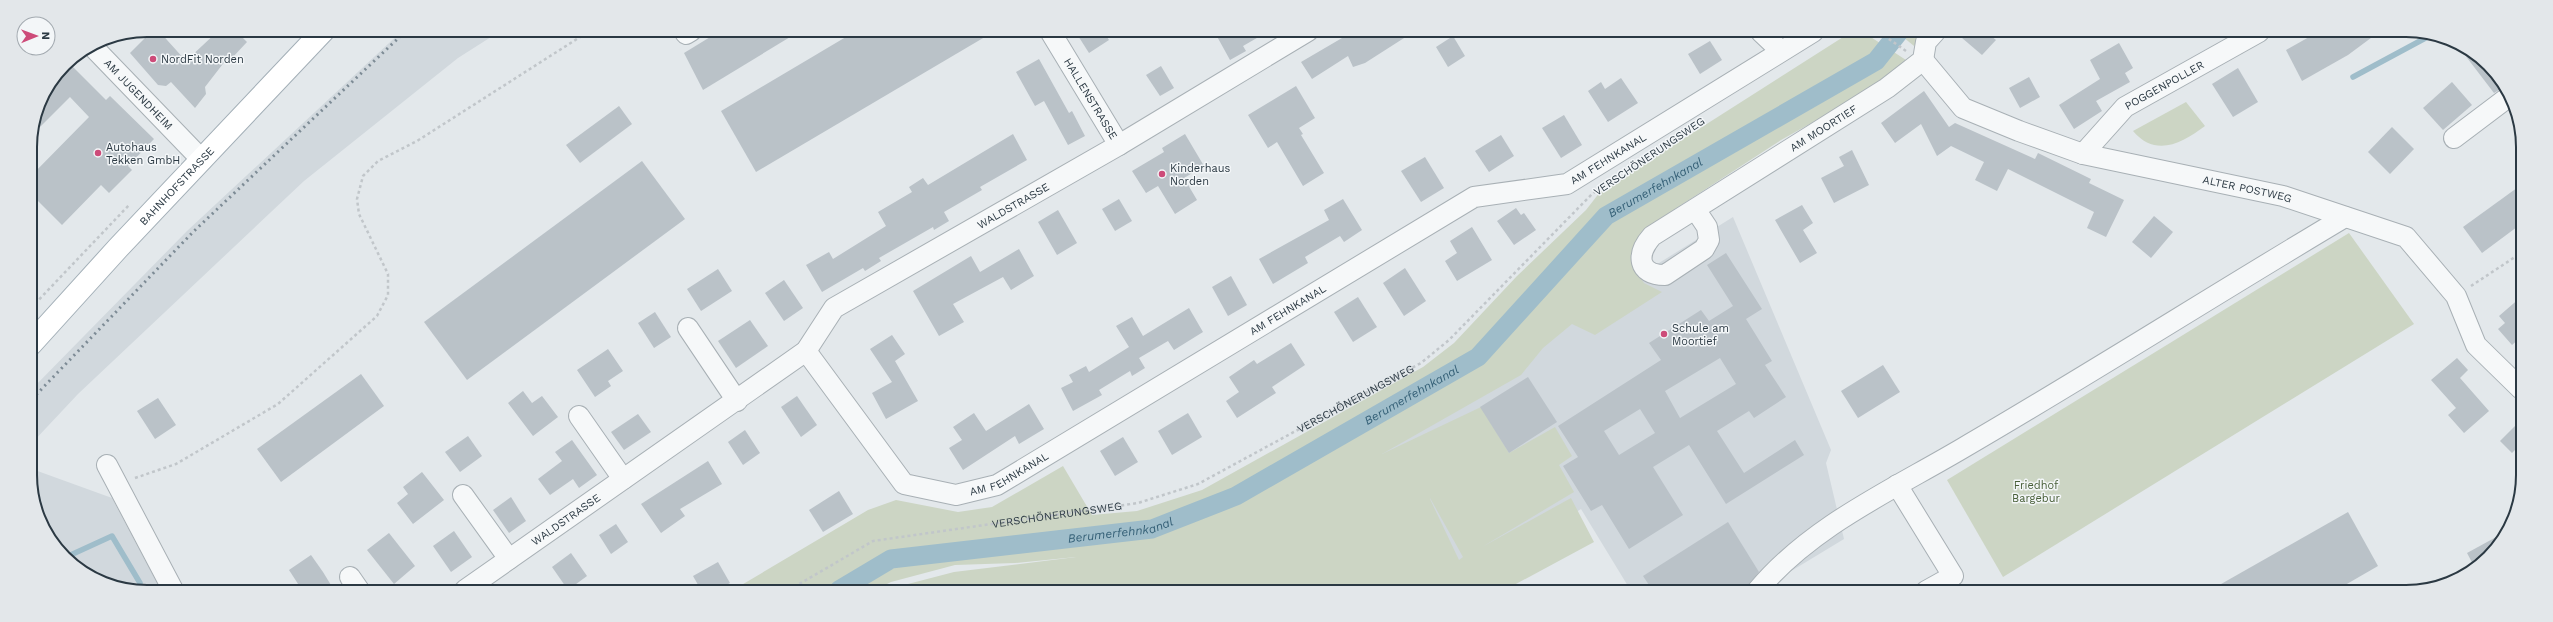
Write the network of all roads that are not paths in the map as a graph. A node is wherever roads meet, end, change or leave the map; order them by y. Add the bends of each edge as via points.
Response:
1 (317, 37) edge
2 (1054, 37) edge
3 (1298, 37) edge
4 (1766, 37) edge
5 (1805, 37) edge
6 (1930, 37) edge
7 (2250, 37) edge
8 (95, 50) edge
9 (1781, 52) junction
10 (1916, 57) junction
11 (2505, 99) edge
12 (2454, 138) dead end
13 (1119, 145) junction
14 (2083, 154) junction
15 (202, 160) junction
16 (1695, 209) dead end
17 (2344, 217) junction
18 (688, 328) dead end
19 (37, 337) edge
20 (806, 351) junction
21 (2516, 384) edge
22 (737, 401) junction
23 (579, 416) dead end
24 (107, 465) dead end
25 (623, 479) junction
26 (1897, 485) junction
27 (463, 495) dead end
28 (509, 559) junction
29 (170, 585) edge
30 (472, 585) edge
31 (1762, 585) edge
32 (1937, 585) edge

1 - 15 main road, BAHNHOFSTRASSE
2 - 13 street, HALLENSTRASSE
3 - 13 street, WALDSTRASSE
4 - 9 street
5 - 9 street, AM FEHNKANAL
6 - 10 street
7 - 14 street, POGGENPOLLER via 2125,107
8 - 15 street, AM JUGENDHEIM
9 - 20 street, AM FEHNKANAL via 1567,184 1474,197 998,486 956,495 904,484
10 - 14 street, ALTER POSTWEG via 1963,108
10 - 16 street, AM MOORTIEF via 1886,88
11 - 12 street
13 - 20 street, WALDSTRASSE via 834,308
14 - 17 street, ALTER POSTWEG via 2283,196
15 - 19 main road, BAHNHOFSTRASSE
17 - 21 street, ALTER POSTWEG via 2406,238 2456,296 2476,345
17 - 26 street via 1963,448
18 - 22 street
20 - 22 street, WALDSTRASSE
22 - 25 street, WALDSTRASSE
23 - 25 street
24 - 29 street
25 - 28 street, WALDSTRASSE
26 - 31 street via 1852,512 1777,567
26 - 32 street via 1953,576
27 - 28 street
28 - 30 street, WALDSTRASSE

